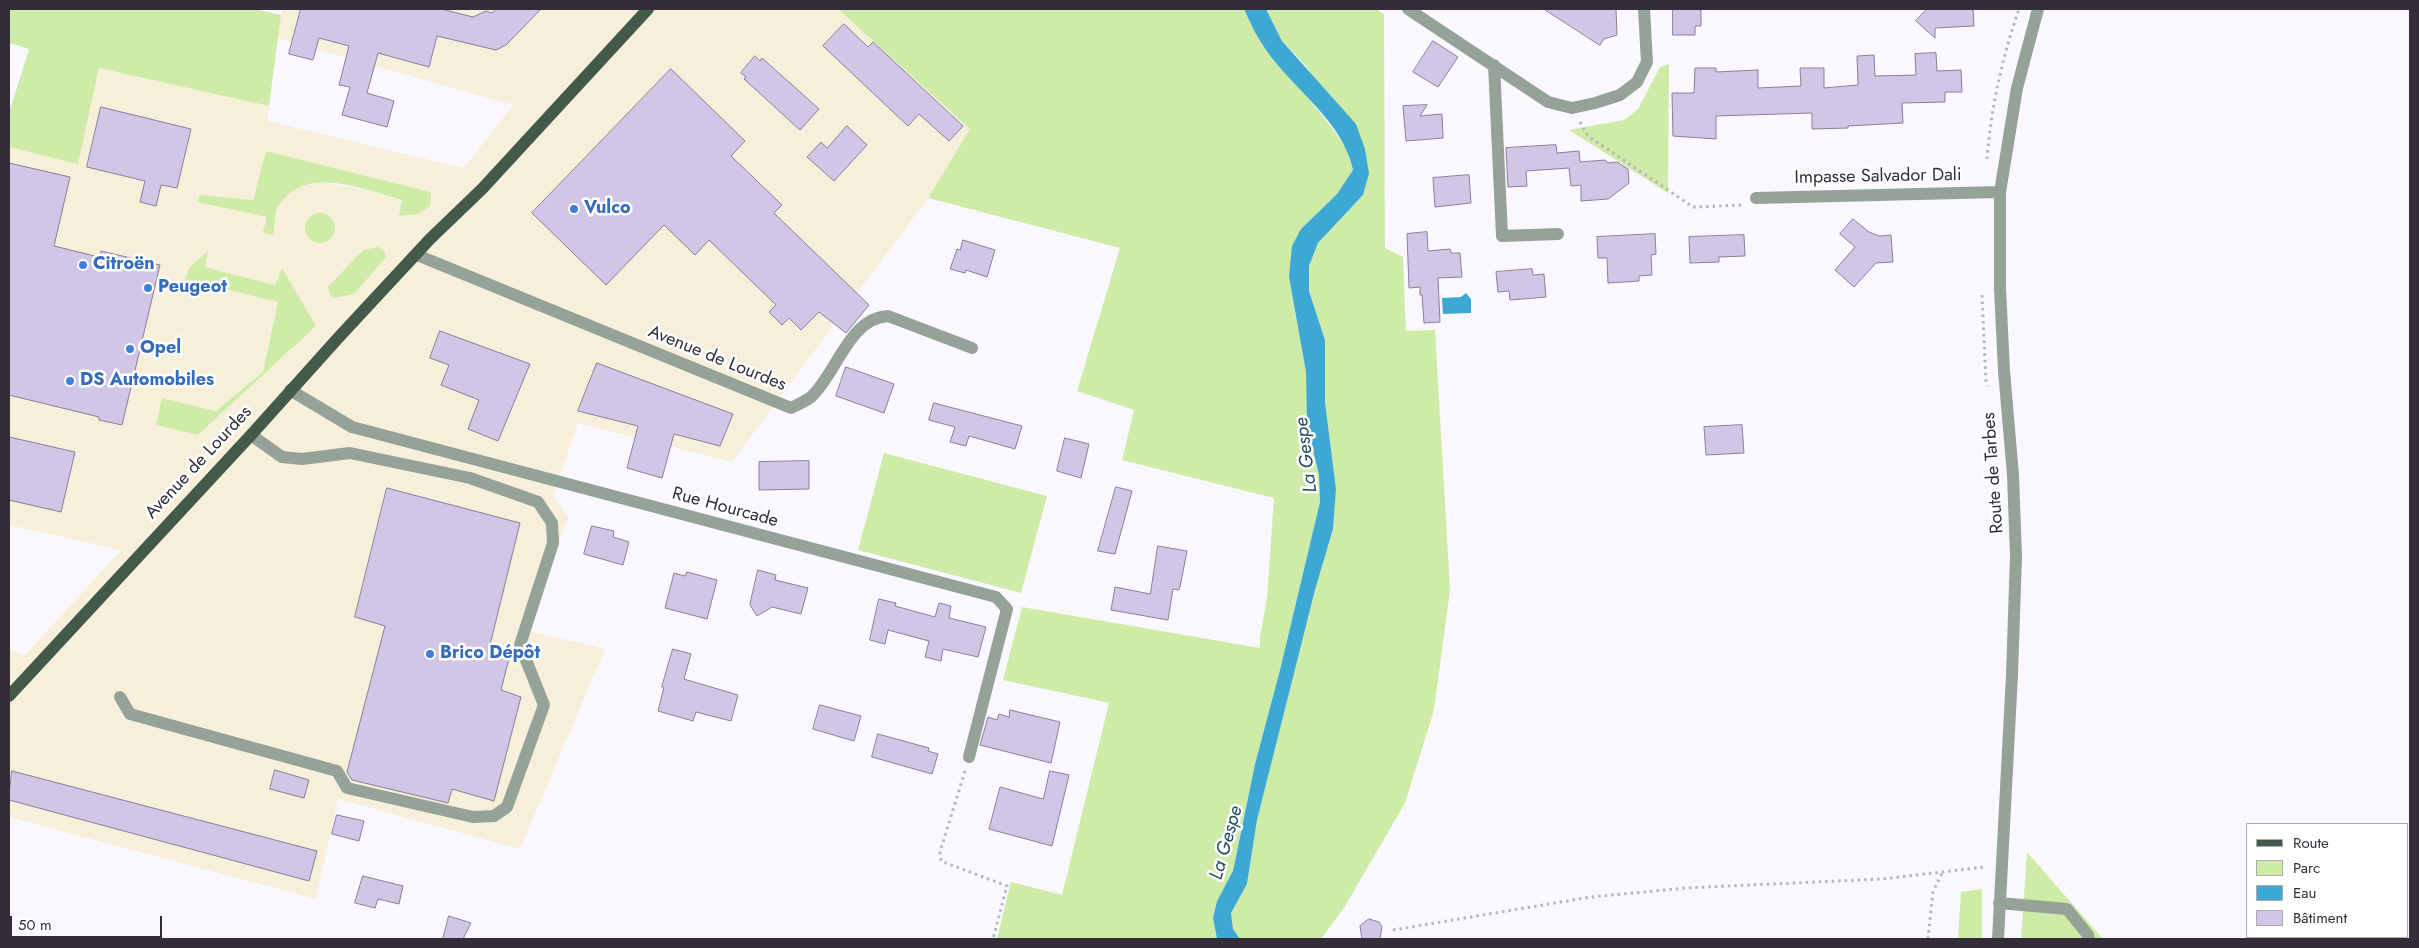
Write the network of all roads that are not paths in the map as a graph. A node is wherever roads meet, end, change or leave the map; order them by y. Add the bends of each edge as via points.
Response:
1 (648, 9) edge
2 (1408, 9) edge
3 (1644, 9) edge
4 (2038, 9) edge
5 (1494, 65) junction
6 (2000, 192) junction
7 (1756, 198) road end
8 (1558, 234) dead end
9 (417, 255) junction
10 (972, 348) dead end
11 (290, 390) junction
12 (251, 435) junction
13 (9, 696) edge
14 (120, 697) dead end
15 (969, 757) road end
16 (1998, 903) junction
17 (1998, 939) edge
18 (2088, 939) edge

1 - 9 main road, Avenue de Lourdes
2 - 5 street
3 - 5 street via 1647,62 1637,82 1620,95 1572,108 1548,102
4 - 6 street, Route de Tarbes via 2017,88
5 - 8 street via 1502,236
6 - 7 street, Impasse Salvador Dali
6 - 16 street, Route de Tarbes via 2000,297 2016,556
9 - 10 street, Avenue de Lourdes via 791,408 811,397 861,327 877,316 888,316
9 - 11 main road, Avenue de Lourdes
11 - 12 main road, Avenue de Lourdes
11 - 15 street, Rue Hourcade via 352,427 996,597 1007,609
12 - 13 main road, Avenue de Lourdes
12 - 14 street via 274,453 292,459 350,453 470,478 538,502 546,512 552,523 553,543 520,645 544,705 507,807 494,816 474,817 346,788 337,771 130,714
16 - 17 street, Route de Tarbes
16 - 18 street via 2067,909

